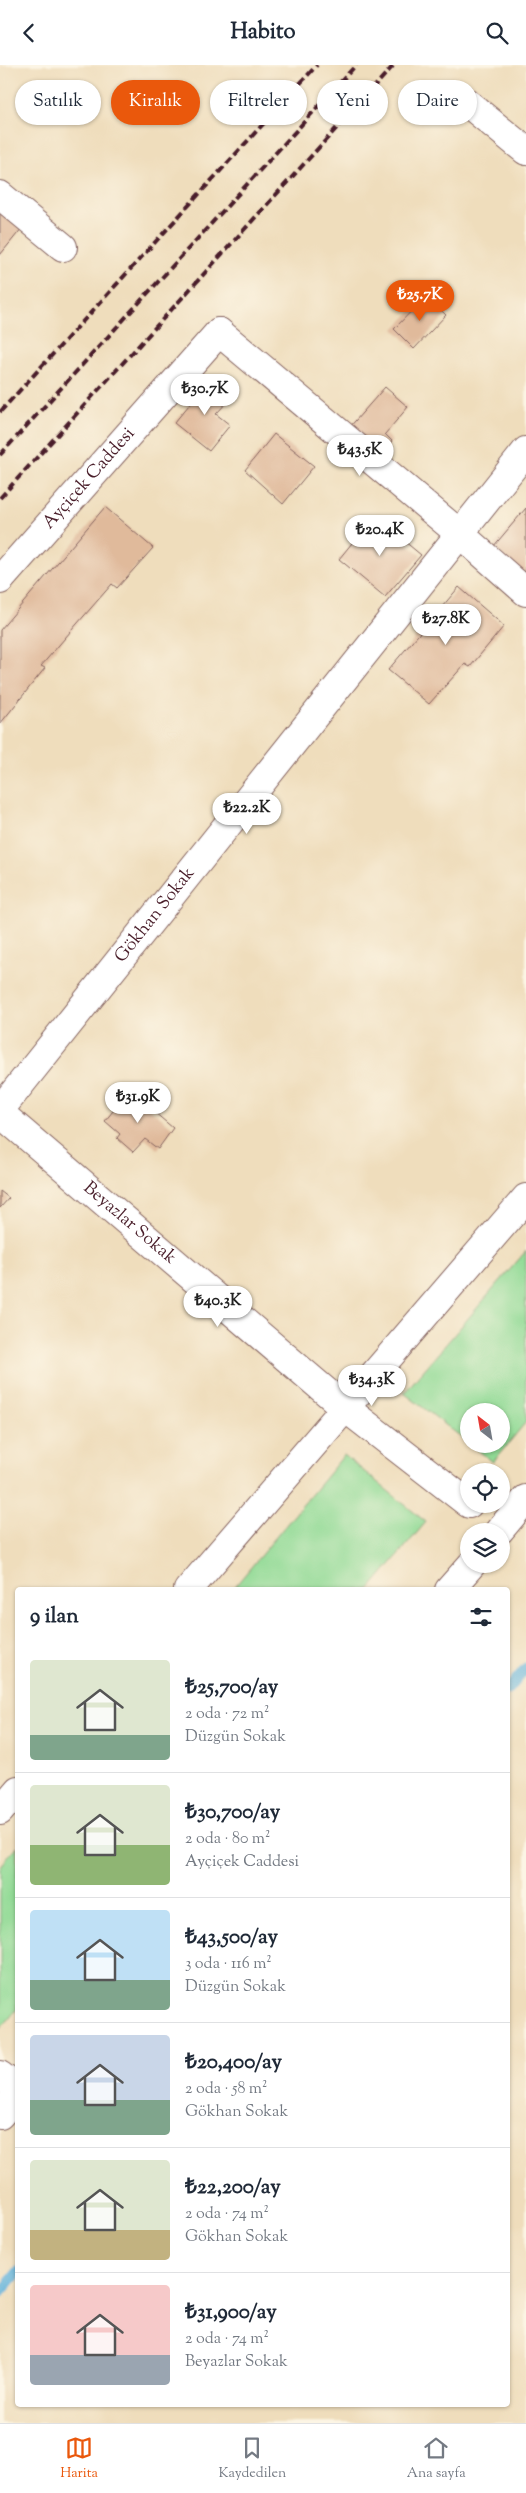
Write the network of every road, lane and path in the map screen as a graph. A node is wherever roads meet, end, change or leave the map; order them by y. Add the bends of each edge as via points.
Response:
1 (477, 111) edge
2 (526, 151) edge
3 (0, 195) edge
4 (63, 247) dead end
5 (526, 451) edge
6 (460, 534) junction
7 (0, 580) edge
8 (526, 592) edge
9 (0, 1111) edge
10 (526, 1198) edge
11 (344, 1407) junction
12 (460, 1497) edge
13 (526, 1499) edge
14 (480, 1513) edge
15 (492, 1523) edge
16 (506, 1523) edge
17 (464, 1573) edge
18 (191, 1587) edge
19 (452, 1587) edge
20 (15, 1794) edge
21 (0, 1811) edge
22 (0, 2075) edge
23 (15, 2087) edge
24 (15, 2098) edge
25 (0, 2115) edge

1 - 2 street
3 - 4 street
5 - 6 street, Gökhan Sokak
6 - 7 street, Ayçiçek Caddesi via 219,332
6 - 8 street
6 - 9 street, Gökhan Sokak
9 - 11 street, Beyazlar Sokak
10 - 11 street
11 - 12 street, Beyazlar Sokak
11 - 18 street
13 - 16 street
14 - 15 street, Beyazlar Sokak
17 - 19 street
20 - 21 street
22 - 23 street
24 - 25 street

